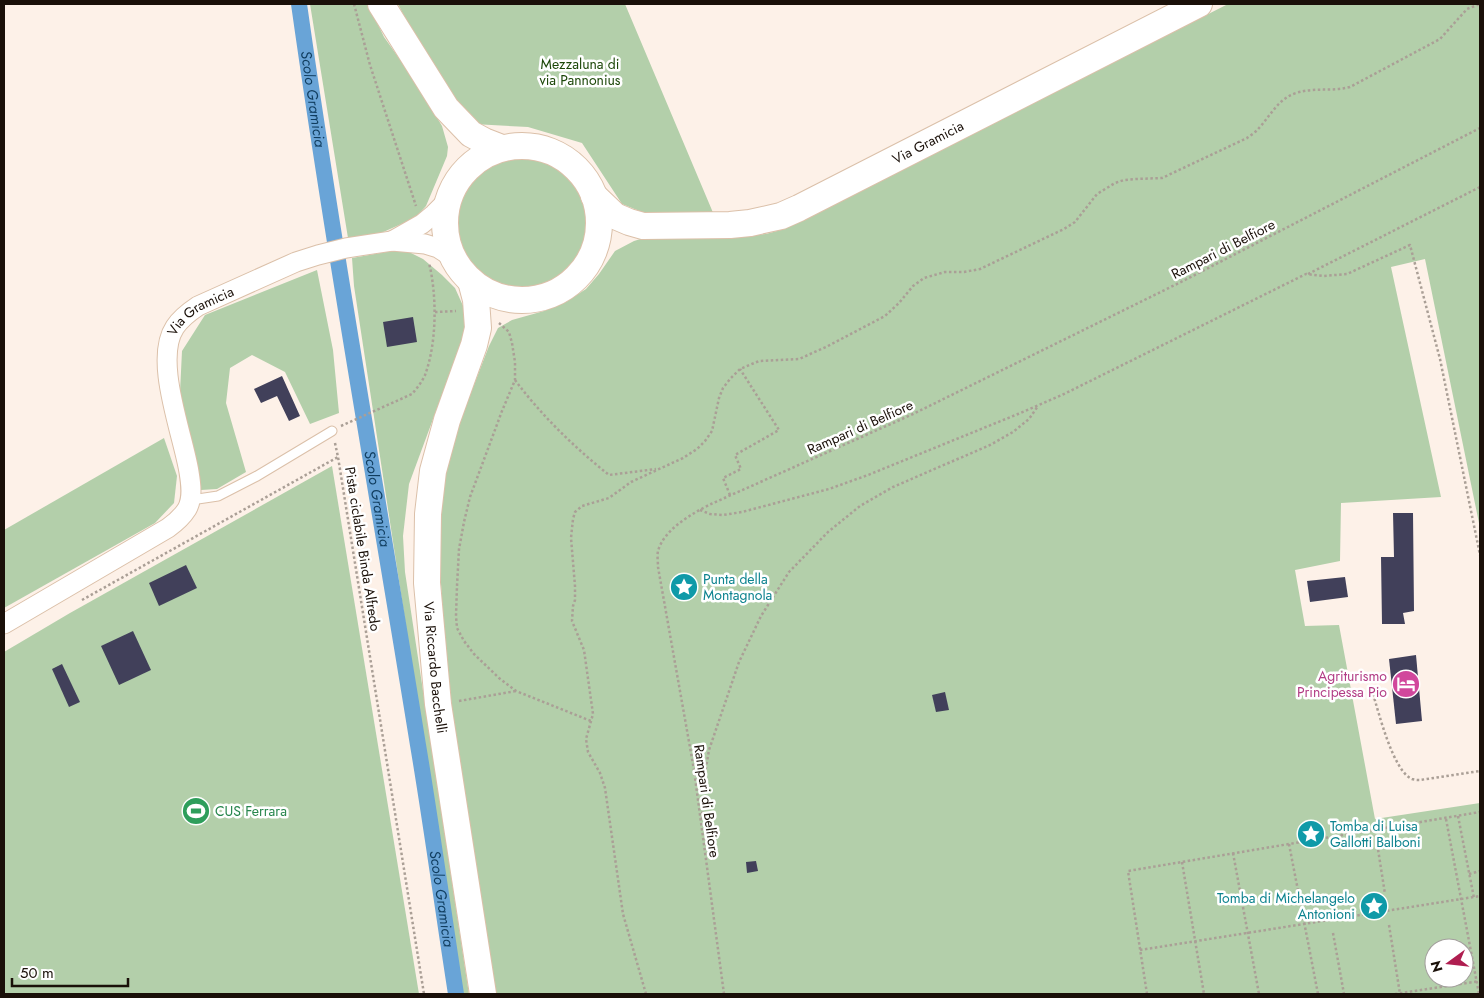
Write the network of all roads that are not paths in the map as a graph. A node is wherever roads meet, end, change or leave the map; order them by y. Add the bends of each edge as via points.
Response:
1 (381, 4) edge
2 (1199, 4) edge
3 (446, 108) junction
4 (502, 148) junction
5 (454, 189) junction
6 (594, 196) junction
7 (643, 226) junction
8 (392, 241) junction
9 (452, 257) junction
10 (590, 260) junction
11 (471, 281) junction
12 (521, 300) junction
13 (474, 345) junction
14 (332, 431) dead end
15 (191, 500) junction
16 (4, 624) edge
17 (483, 994) edge

1 - 3 main road
2 - 7 main road, Via Gramicia via 781,216 750,224
3 - 4 main road via 471,134
3 - 5 main road via 455,128 461,166
4 - 5 main road, Via Gramicia via 471,164
4 - 6 main road, Via Gramicia via 534,147 554,153 574,166
5 - 8 street, Via Gramicia via 434,214
5 - 9 main road, Via Gramicia via 445,216
6 - 7 main road, Via Gramicia via 615,216
6 - 10 main road, Via Gramicia via 599,227
7 - 10 main road, Via Gramicia via 614,240
8 - 9 street, Via Gramicia via 424,244
8 - 15 street, Via Gramicia via 346,248 296,262 198,306 175,327 169,340 166,368 191,479
9 - 11 main road, Via Gramicia
10 - 12 main road, Via Gramicia via 558,292
11 - 12 main road, Via Gramicia via 488,293
11 - 13 main road, Via Riccardo Bacchelli via 478,328
12 - 13 main road, Via Riccardo Bacchelli via 494,319
13 - 17 main road, Via Riccardo Bacchelli via 433,471 427,550 438,704
14 - 15 lane via 218,496
15 - 16 street via 178,520 168,528

